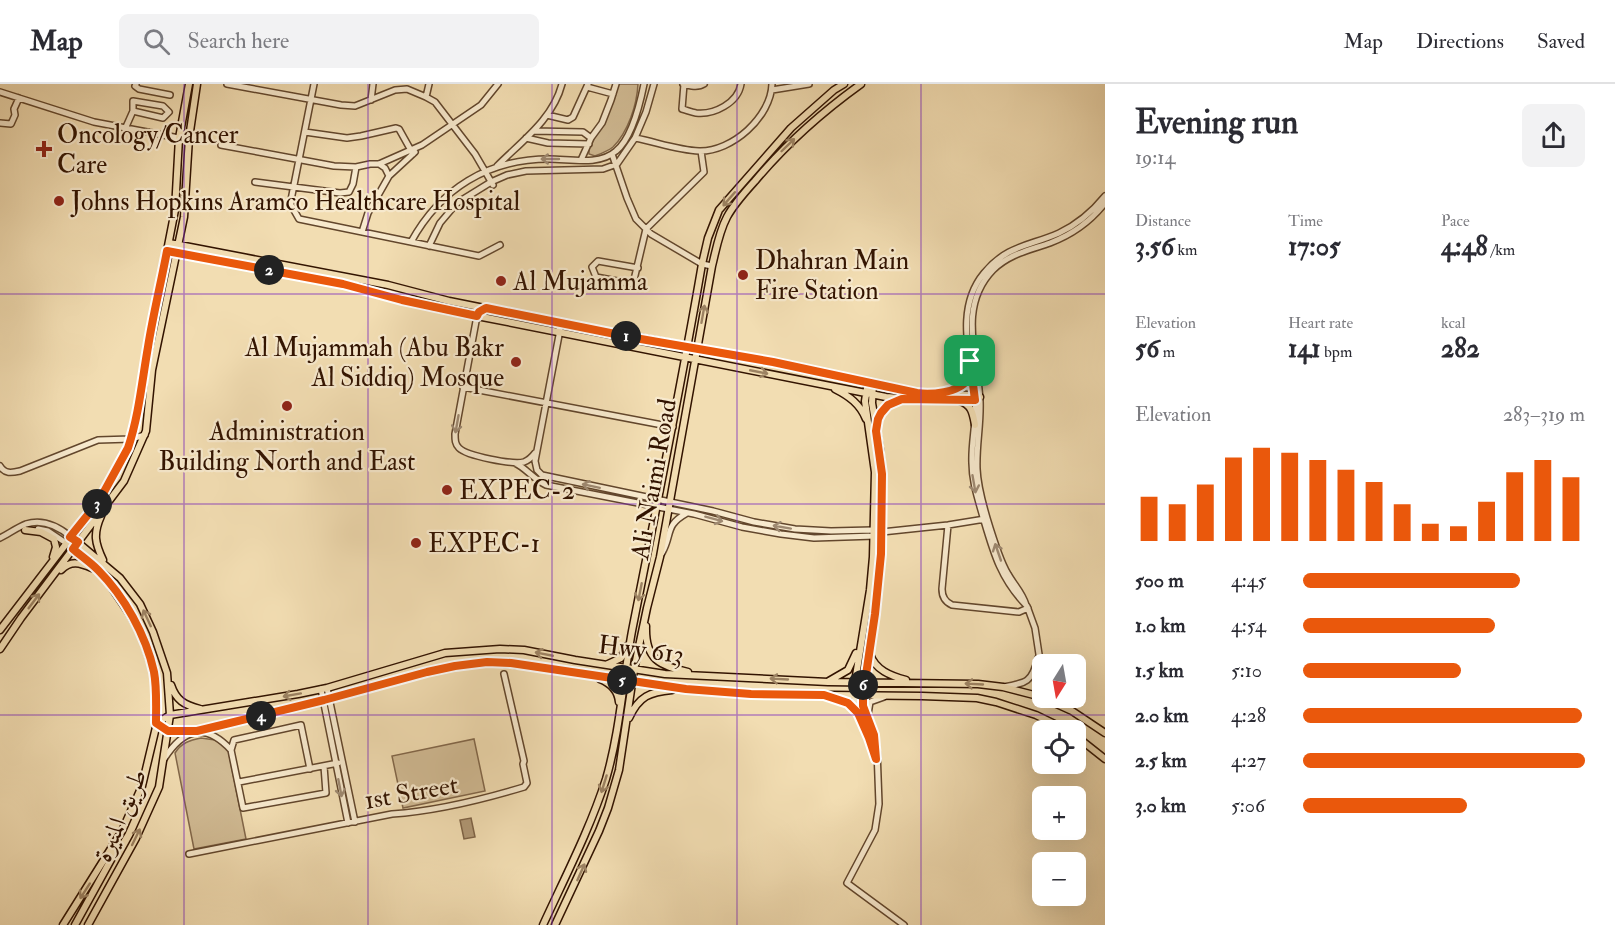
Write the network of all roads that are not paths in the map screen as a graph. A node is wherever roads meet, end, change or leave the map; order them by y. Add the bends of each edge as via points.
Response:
1 (136, 84) edge
2 (189, 84) edge
3 (197, 84) edge
4 (227, 84) edge
5 (314, 84) edge
6 (373, 84) edge
7 (429, 84) edge
8 (498, 84) edge
9 (562, 84) edge
10 (616, 84) edge
11 (644, 84) edge
12 (654, 84) edge
13 (684, 84) edge
14 (704, 84) edge
15 (741, 84) edge
16 (807, 84) edge
17 (844, 84) edge
18 (861, 84) edge
19 (587, 85) edge
20 (257, 87) edge
21 (406, 87) edge
22 (772, 87) edge
23 (0, 92) edge
24 (170, 94) dead end
25 (613, 94) junction
26 (426, 97) junction
27 (19, 98) junction
28 (311, 99) junction
29 (371, 100) junction
30 (133, 111) junction
31 (547, 115) junction
32 (0, 123) edge
33 (542, 123) junction
34 (452, 125) junction
35 (125, 129) junction
36 (534, 131) junction
37 (544, 131) junction
38 (305, 132) junction
39 (627, 136) junction
40 (179, 138) junction
41 (189, 138) junction
42 (526, 138) junction
43 (635, 138) junction
44 (544, 141) junction
45 (590, 141) junction
46 (221, 145) dead end
47 (701, 151) junction
48 (412, 152) junction
49 (612, 154) junction
50 (581, 160) junction
51 (299, 161) junction
52 (379, 164) junction
53 (617, 164) junction
54 (356, 167) junction
55 (496, 168) junction
56 (484, 171) junction
57 (389, 176) junction
58 (255, 182) dead end
59 (492, 184) junction
60 (294, 187) junction
61 (1105, 196) edge
62 (1105, 203) edge
63 (646, 230) junction
64 (362, 232) junction
65 (411, 242) junction
66 (500, 245) dead end
67 (429, 246) junction
68 (168, 247) junction
69 (177, 249) junction
70 (702, 264) junction
71 (712, 266) junction
72 (638, 268) junction
73 (486, 308) junction
74 (477, 316) junction
75 (554, 322) junction
76 (559, 333) junction
77 (687, 347) junction
78 (697, 348) junction
79 (686, 358) junction
80 (694, 360) junction
81 (970, 361) junction
82 (870, 383) junction
83 (824, 384) junction
84 (464, 387) junction
85 (869, 394) junction
86 (932, 394) junction
87 (976, 397) junction
88 (902, 399) junction
89 (957, 400) junction
90 (546, 403) junction
91 (975, 425) junction
92 (673, 427) junction
93 (873, 431) junction
94 (145, 435) junction
95 (131, 439) junction
96 (537, 449) junction
97 (515, 463) junction
98 (0, 466) edge
99 (657, 504) junction
100 (106, 505) junction
101 (669, 506) junction
102 (687, 513) junction
103 (986, 519) junction
104 (948, 525) junction
105 (25, 530) junction
106 (13, 532) junction
107 (882, 532) junction
108 (873, 533) junction
109 (70, 537) junction
110 (0, 538) edge
111 (78, 542) junction
112 (66, 543) junction
113 (73, 549) junction
114 (660, 557) junction
115 (50, 563) junction
116 (104, 564) junction
117 (97, 570) junction
118 (47, 583) junction
119 (1027, 606) junction
120 (647, 608) junction
121 (0, 630) edge
122 (632, 634) junction
123 (862, 639) junction
124 (869, 647) junction
125 (0, 649) edge
126 (1039, 654) edge
127 (605, 665) junction
128 (625, 669) junction
129 (634, 670) junction
130 (167, 673) junction
131 (504, 674) dead end
132 (591, 675) junction
133 (703, 675) junction
134 (1032, 676) edge
135 (624, 680) junction
136 (632, 682) junction
137 (828, 682) junction
138 (855, 682) junction
139 (864, 682) junction
140 (918, 683) junction
141 (1003, 687) junction
142 (324, 688) junction
143 (686, 689) junction
144 (824, 695) junction
145 (854, 695) junction
146 (863, 695) junction
147 (888, 696) junction
148 (327, 699) junction
149 (1068, 708) edge
150 (203, 710) junction
151 (619, 711) junction
152 (1072, 711) junction
153 (858, 713) junction
154 (170, 715) junction
155 (1048, 720) edge
156 (156, 723) junction
157 (870, 724) junction
158 (625, 727) junction
159 (168, 731) junction
160 (197, 731) junction
161 (1105, 733) edge
162 (1086, 744) edge
163 (231, 750) junction
164 (164, 759) junction
165 (876, 759) junction
166 (1105, 759) edge
167 (343, 761) junction
168 (336, 763) junction
169 (324, 766) junction
170 (310, 769) junction
171 (239, 782) junction
172 (355, 822) junction
173 (348, 823) junction
174 (122, 831) junction
175 (189, 854) dead end
176 (63, 925) edge
177 (75, 925) edge
178 (88, 925) edge
179 (543, 925) edge
180 (555, 925) edge
181 (904, 925) edge

1 - 24 street via 139,89
2 - 40 main road
3 - 41 main road
4 - 20 street
5 - 28 street
6 - 29 street
7 - 26 street
8 - 34 street via 481,105
9 - 31 street
10 - 25 street
11 - 39 street
12 - 43 street
13 - 14 street
13 - 15 street via 682,109 698,113 734,100
16 - 22 street
17 -> 70 main road, Ali Naimi Road via 791,128 719,210
71 -> 18 main road, Ali Naimi Road via 722,229 738,201 794,140
19 - 25 street
19 - 31 street via 573,117 568,120
20 - 28 street
21 - 26 street
21 - 29 street
22 - 47 street via 769,101 754,125 733,141
23 - 27 street
25 - 45 street
26 - 34 street via 435,102
27 - 32 street via 11,124
27 - 35 street
28 - 29 street via 355,106
28 - 38 street
30 - 30 street via 133,102 163,106 169,112 163,118
30 - 35 street
31 - 33 street
33 - 36 street
33 - 37 street
34 - 48 street
34 - 56 street via 476,154
35 - 40 street
36 - 37 street
36 - 42 street
37 - 44 street
37 - 45 street via 583,132
38 - 48 street via 348,138 396,128
38 - 51 street
39 - 43 street
39 - 49 street
40 - 41 street
40 - 68 main road via 175,210
41 - 69 main road via 184,217
42 - 44 street
42 - 55 street
43 - 47 street
43 - 53 street
44 - 45 street
45 - 50 street
46 - 51 street
47 - 63 street via 704,172
48 - 52 street
48 - 57 street
49 - 50 street via 605,159
49 - 53 street
50 -> 55 street via 528,160
51 - 54 street
51 - 60 street
52 - 54 street
52 - 57 street
53 - 59 street via 603,169 526,171 507,175
53 - 63 street via 636,219
54 - 60 street via 349,192
55 - 56 street
56 - 59 street
56 - 65 street via 434,207
57 - 64 street
58 - 60 street
59 - 67 street via 457,203 440,223
60 - 64 street via 291,205 299,219
61 - 81 street via 1081,221 1058,234 1011,250 985,272 974,288 968,309
62 - 87 street via 1073,231 1001,263 983,283 971,319
63 - 70 street
63 - 72 street
64 - 65 street
65 - 67 street
66 - 67 street via 479,255
68 - 69 main road
68 - 95 main road
69 - 73 main road via 388,285
69 - 74 main road
69 - 94 main road via 152,370
70 - 71 street
70 - 77 main road, Ali Naimi Road
78 -> 71 main road, Ali Naimi Road
72 - 72 street via 633,284 596,277 591,267 598,261
73 - 74 street
73 - 75 main road
74 - 76 main road
74 - 84 street
75 - 76 street
75 - 77 main road
76 - 79 main road
76 - 90 street
77 - 78 main road
77 - 79 main road, Ali Naimi Road
78 - 80 main road, Ali Naimi Road
78 - 82 main road
79 - 80 main road
79 - 92 main road, Ali Naimi Road
80 -> 83 main road
80 - 101 main road, Ali Naimi Road
81 - 86 main road via 965,383
81 - 87 street
82 - 85 main road
82 - 86 main road
83 - 85 main road
83 - 93 main road via 856,403
84 - 90 street
84 -> 97 street via 455,434 458,447 470,454
85 - 88 main road
85 - 93 main road
86 - 87 main road
87 - 89 main road
87 - 91 street
87 - 103 street via 981,413 977,473
88 - 89 main road
88 - 93 main road via 884,408
89 - 91 main road via 971,409
90 - 92 street
90 - 96 street
91 -> 103 street via 973,476
92 - 99 main road, Ali Naimi Road
93 - 107 main road via 881,462
93 - 108 main road
94 - 95 street
94 - 100 main road via 124,481
95 - 98 street via 98,440 9,474
95 - 109 main road via 99,501
96 - 97 street via 526,461
99 -> 96 street via 542,475 535,466
97 - 99 street via 546,485
99 - 101 street
99 -> 122 main road, Ali Naimi Road
100 - 111 main road
100 - 116 main road via 95,538
101 - 102 street
108 -> 101 street via 795,529
101 - 114 main road, Ali Naimi Road
102 -> 108 street via 803,537
102 - 114 street via 670,528
103 - 104 street
103 - 119 street via 1004,566
104 - 107 street
104 - 119 street via 942,589 945,601 1019,612
105 - 106 street
105 - 112 street via 48,531
105 - 115 main road via 54,539 56,547
106 - 109 street via 39,522
106 - 110 street
107 - 108 street
107 - 124 main road
108 - 123 main road via 872,576
109 - 111 main road
109 - 112 main road
111 - 113 main road
111 - 116 main road
112 - 113 main road, طريق المنيرة
112 - 115 main road
113 - 117 main road, طريق المنيرة
113 - 118 main road
114 - 120 main road, Ali Naimi Road
115 - 121 main road
130 -> 116 main road via 140,604
117 - 118 main road via 79,563 69,564
117 - 156 main road, طريق المنيرة via 131,616 150,657 156,688
125 -> 118 main road
119 - 126 street
120 - 129 main road, Ali Naimi Road
120 - 133 main road via 646,636 653,656 664,666
122 - 127 main road via 621,658
122 - 128 main road, Ali Naimi Road
123 - 137 main road via 852,665
123 - 138 main road
124 - 139 main road
124 - 140 main road via 872,660 888,674
127 - 128 main road, Hwy 613
127 -> 142 main road, Hwy 613 via 524,650 475,650 445,653
128 - 129 main road, Hwy 613
128 - 135 main road, Ali Naimi Road
129 - 133 main road, Hwy 613
129 - 136 main road, Ali Naimi Road
130 - 150 main road via 181,703
130 - 154 main road
131 - 172 street, 1st Street via 524,761 524,788
132 - 135 main road
132 - 148 main road via 487,662 427,672
132 - 151 main road via 614,689
137 -> 133 main road, Hwy 613
134 - 141 street
135 - 136 main road
135 - 151 main road, Ali Naimi Road
136 - 143 main road
136 - 158 main road, Ali Naimi Road
137 - 138 main road, Hwy 613
138 - 139 main road, Hwy 613
138 - 145 main road
139 - 140 main road, Hwy 613
139 - 146 main road
141 -> 140 main road, Hwy 613
141 - 152 main road, Hwy 613
142 - 148 street
142 -> 150 main road, Hwy 613
143 - 144 main road
143 - 158 main road via 654,693 642,699
144 - 145 main road
144 - 153 street via 848,703
145 - 146 main road
145 - 153 street
146 - 147 main road
146 - 157 street
147 - 155 main road via 977,698
147 - 157 street via 870,702
148 - 160 main road
148 - 167 street
148 - 168 street
149 - 152 street
150 - 154 main road, Hwy 613
151 -> 179 main road, Ali Naimi Road via 600,795
152 - 161 main road, Hwy 613
153 - 165 street
154 - 156 main road, Hwy 613
154 - 159 main road, طريق المنيرة
156 - 159 main road
156 - 174 main road, طريق المنيرة via 142,786
157 - 165 street
180 -> 158 main road, Ali Naimi Road via 608,808
159 - 160 main road
159 - 164 main road, طريق المنيرة
160 - 163 street via 223,741
160 - 164 street via 172,745
162 - 166 main road
163 - 170 street via 234,740 301,725
163 - 171 street
178 -> 164 main road, طريق المنيرة via 141,828 159,787
165 - 181 street via 878,819 847,883
167 - 168 street
167 - 172 street
168 - 169 street
168 -> 173 street
169 - 170 street
169 - 171 street via 326,793 243,808
170 - 171 street
172 - 173 street, 1st Street
173 - 175 street, 1st Street
174 -> 176 main road, طريق المنيرة
174 - 177 main road via 113,856

